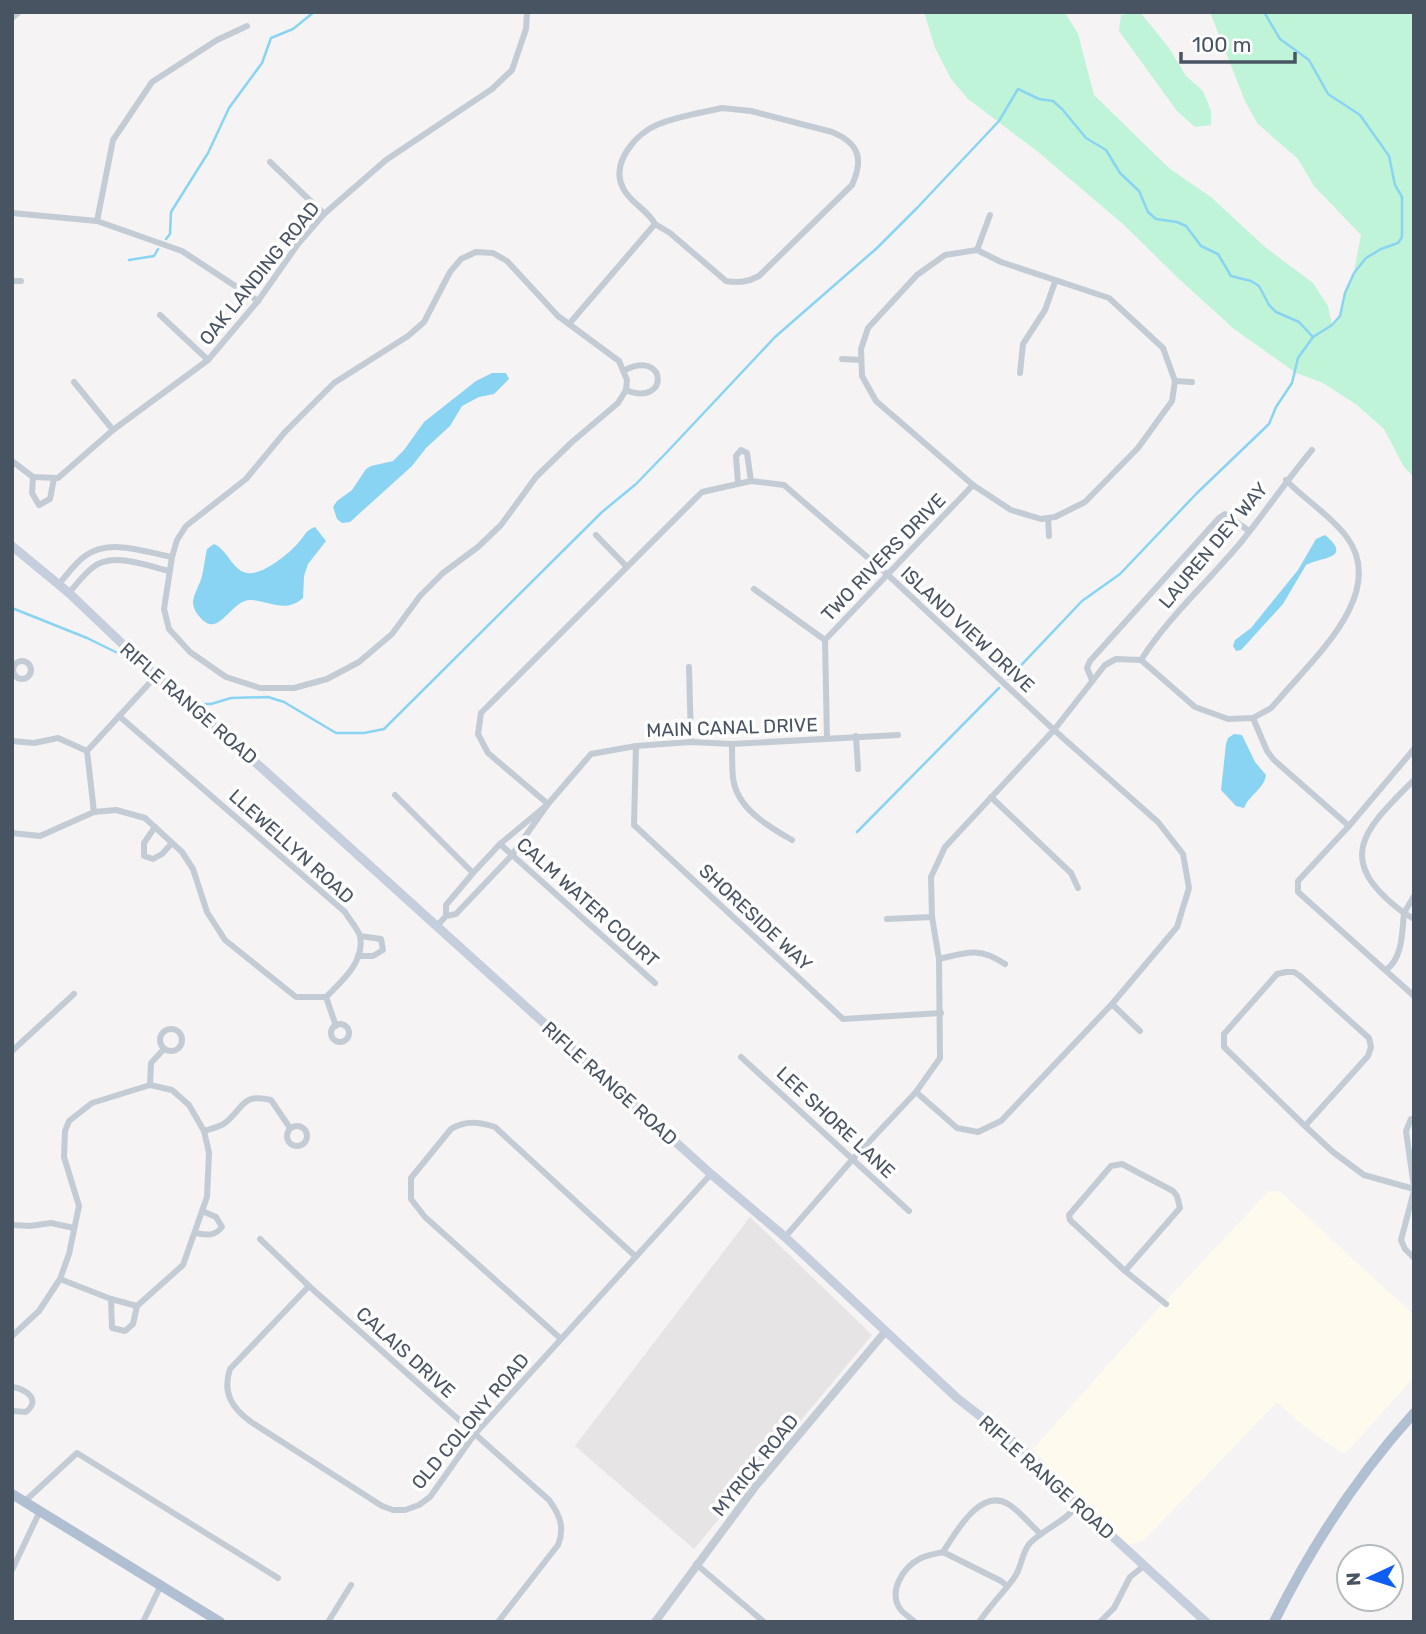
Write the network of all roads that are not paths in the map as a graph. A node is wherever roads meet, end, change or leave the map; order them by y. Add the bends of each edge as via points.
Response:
1 (19, 12) edge
2 (527, 12) edge
3 (12, 18) edge
4 (247, 26) dead end
5 (270, 162) dead end
6 (12, 213) edge
7 (324, 214) junction
8 (990, 215) dead end
9 (97, 221) junction
10 (655, 224) junction
11 (977, 250) junction
12 (12, 281) edge
13 (21, 281) dead end
14 (1055, 282) junction
15 (258, 301) junction
16 (160, 315) dead end
17 (569, 324) junction
18 (842, 359) dead end
19 (208, 360) junction
20 (861, 360) junction
21 (625, 370) junction
22 (1020, 373) dead end
23 (1175, 380) junction
24 (74, 382) dead end
25 (1192, 382) dead end
26 (626, 390) junction
27 (113, 430) junction
28 (1312, 450) dead end
29 (12, 461) edge
30 (33, 477) junction
31 (54, 478) junction
32 (1286, 480) junction
33 (751, 481) junction
34 (738, 483) junction
35 (973, 485) junction
36 (1048, 518) junction
37 (1249, 531) junction
38 (596, 535) dead end
39 (1049, 536) dead end
40 (12, 546) edge
41 (172, 557) junction
42 (627, 567) junction
43 (170, 571) junction
44 (888, 575) junction
45 (58, 585) junction
46 (754, 589) dead end
47 (69, 593) junction
48 (825, 640) junction
49 (12, 656) edge
50 (1141, 660) junction
51 (19, 662) dead end
52 (689, 667) dead end
53 (156, 677) junction
54 (1092, 680) junction
55 (119, 716) junction
56 (1253, 718) junction
57 (1054, 730) junction
58 (898, 735) dead end
59 (856, 736) junction
60 (827, 739) junction
61 (12, 741) edge
62 (691, 742) junction
63 (732, 744) junction
64 (636, 746) junction
65 (1414, 748) edge
66 (87, 751) junction
67 (858, 769) dead end
68 (1414, 780) edge
69 (396, 795) dead end
70 (992, 797) junction
71 (548, 804) junction
72 (94, 812) junction
73 (1349, 826) junction
74 (155, 827) junction
75 (12, 833) edge
76 (792, 840) dead end
77 (172, 843) junction
78 (500, 844) junction
79 (512, 855) junction
80 (474, 873) junction
81 (1078, 888) dead end
82 (1414, 896) edge
83 (1404, 913) junction
84 (446, 916) junction
85 (932, 917) junction
86 (887, 919) dead end
87 (1414, 919) edge
88 (437, 926) junction
89 (360, 936) junction
90 (358, 956) junction
91 (939, 959) junction
92 (1005, 964) dead end
93 (1386, 970) junction
94 (654, 983) dead end
95 (74, 994) dead end
96 (1414, 996) edge
97 (326, 997) junction
98 (1112, 1004) junction
99 (941, 1013) junction
100 (336, 1026) dead end
101 (1140, 1031) dead end
102 (164, 1049) dead end
103 (12, 1051) edge
104 (741, 1057) dead end
105 (150, 1085) junction
106 (916, 1092) junction
107 (1411, 1119) dead end
108 (1305, 1126) junction
109 (290, 1128) dead end
110 (204, 1131) junction
111 (852, 1160) junction
112 (711, 1174) junction
113 (1414, 1189) edge
114 (202, 1211) junction
115 (909, 1211) dead end
116 (12, 1225) edge
117 (74, 1228) junction
118 (195, 1233) junction
119 (785, 1237) junction
120 (260, 1239) dead end
121 (635, 1256) junction
122 (1414, 1258) edge
123 (1125, 1271) junction
124 (60, 1279) junction
125 (309, 1286) junction
126 (111, 1299) junction
127 (1166, 1304) dead end
128 (137, 1306) junction
129 (885, 1332) junction
130 (12, 1336) edge
131 (560, 1338) junction
132 (12, 1387) edge
133 (12, 1411) edge
134 (1414, 1413) edge
135 (474, 1435) junction
136 (12, 1494) edge
137 (24, 1502) junction
138 (1078, 1505) junction
139 (40, 1511) junction
140 (1041, 1534) junction
141 (943, 1552) junction
142 (696, 1564) junction
143 (1145, 1565) junction
144 (12, 1570) edge
145 (278, 1578) dead end
146 (161, 1584) junction
147 (351, 1585) dead end
148 (1007, 1586) junction
149 (143, 1622) edge
150 (220, 1622) edge
151 (328, 1622) edge
152 (498, 1622) edge
153 (655, 1622) edge
154 (764, 1622) edge
155 (915, 1622) edge
156 (979, 1622) edge
157 (1100, 1622) edge
158 (1206, 1622) edge
159 (1274, 1622) edge

1 - 3 street
2 - 7 street, OAK LANDING ROAD via 512,70 386,160
4 - 9 street via 152,82 113,140
5 - 7 street
6 - 9 street
7 - 15 street, OAK LANDING ROAD
8 - 11 street
9 - 15 street via 182,251
10 - 10 street via 622,188 620,168 628,149 659,124 732,108 832,132 845,137 856,150 859,170 852,185 751,280 726,281
10 - 17 street
11 - 14 street
11 - 20 street via 945,255 917,275 868,328
12 - 13 street
14 - 22 street via 1045,310 1023,344
14 - 23 street via 1109,298 1163,348
15 - 19 street, OAK LANDING ROAD
16 - 19 street
17 - 21 street via 620,361
17 - 41 street via 507,261 493,253 476,252 461,259 424,321 334,383 246,479 186,526
18 - 20 street
19 - 27 street, OAK LANDING ROAD
20 - 35 street via 862,376 876,401
21 - 26 street
21 - 26 street via 645,364 657,380 645,395
23 - 25 street
23 - 36 street via 1172,401 1138,448 1085,502
24 - 27 street
26 - 43 street via 618,403 536,477 501,525 420,596 392,634 359,662 327,679 294,688 260,688 226,677 190,652 169,629 164,609
27 - 31 street, OAK LANDING ROAD
28 - 32 street, LAUREN DEY WAY
29 - 30 street
30 - 31 street
30 - 31 street via 32,494 39,505 50,499
32 - 37 street, LAUREN DEY WAY
32 - 56 street via 1346,536 1356,552 1357,593 1343,623 1271,708
33 - 34 street, ISLAND VIEW DRIVE
33 - 34 street via 747,453 741,450 736,456
33 - 44 street, ISLAND VIEW DRIVE via 785,485
34 - 42 street, ISLAND VIEW DRIVE via 702,492
35 - 36 street via 1011,510
35 - 44 street, TWO RIVERS DRIVE
36 - 39 street
37 - 50 street, LAUREN DEY WAY
37 - 54 street via 1225,514 1219,518 1090,661 1087,668
38 - 42 street
40 - 45 main road, RIFLE RANGE ROAD
41 - 43 street
41 - 45 street via 120,547 99,548 84,556
42 - 71 street, ISLAND VIEW DRIVE via 481,713 478,734 488,753
43 - 47 street via 103,561
44 - 48 street, TWO RIVERS DRIVE
44 - 57 street, ISLAND VIEW DRIVE
45 - 47 main road, RIFLE RANGE ROAD
46 - 48 street
47 - 53 main road, RIFLE RANGE ROAD
48 - 60 street, TWO RIVERS DRIVE
49 - 51 street
50 - 54 street via 1116,659
50 - 56 street via 1195,707 1228,719
52 - 62 street
53 - 55 street
53 - 88 main road, RIFLE RANGE ROAD
54 - 57 street
55 - 66 street
55 - 89 street, LLEWELLYN ROAD via 345,912
56 - 73 street via 1274,760
57 - 70 street
57 - 98 street, ISLAND VIEW DRIVE via 1158,822 1183,855 1187,873 1189,888 1177,927
58 - 59 street, MAIN CANAL DRIVE
59 - 60 street, MAIN CANAL DRIVE
59 - 67 street
60 - 63 street, MAIN CANAL DRIVE
61 - 66 street via 58,738
62 - 63 street, MAIN CANAL DRIVE
62 - 64 street, MAIN CANAL DRIVE
63 - 76 street via 733,780 744,805
64 - 71 street, MAIN CANAL DRIVE via 591,754
64 - 99 street, SHORESIDE WAY via 634,825 843,1019
65 - 73 street
66 - 72 street
68 - 83 street via 1375,819 1363,840 1362,859 1371,883
69 - 80 street
70 - 81 street via 1071,873
70 - 85 street via 945,847 931,877
71 - 78 street, MAIN CANAL DRIVE
71 - 79 street, MAIN CANAL DRIVE
72 - 74 street via 116,810 145,818
72 - 75 street via 40,836
73 - 93 street via 1298,881 1298,892
74 - 77 street
74 - 77 street via 144,844 144,856 153,859
77 - 97 street via 193,869 206,912 225,940 296,997
78 - 79 street, CALM WATER COURT
78 - 80 street, MAIN CANAL DRIVE
79 - 84 street, MAIN CANAL DRIVE via 456,914
79 - 94 street, CALM WATER COURT
80 - 84 street, MAIN CANAL DRIVE via 446,905
82 - 83 street
83 - 87 street
83 - 93 street via 1397,956
84 - 88 street, MAIN CANAL DRIVE
85 - 86 street
85 - 91 street
88 - 112 main road, RIFLE RANGE ROAD
89 - 90 street
89 - 90 street, LLEWELLYN ROAD via 381,939 383,950 373,956
90 - 97 street
91 - 92 street via 968,952 989,954
91 - 99 street
93 - 96 street
95 - 103 street
97 - 100 street
98 - 101 street
98 - 106 street, ISLAND VIEW DRIVE via 1001,1121 978,1132 957,1128
99 - 106 street via 940,1058
102 - 105 street via 151,1063
104 - 111 street, LEE SHORE LANE
105 - 110 street via 172,1090 189,1105
105 - 117 street via 92,1103 69,1121 64,1157 79,1206
106 - 111 street
107 - 113 street via 1406,1131
108 - 108 street via 1222,1040 1278,974 1286,972 1300,975 1369,1038 1371,1047
108 - 113 street via 1364,1175
109 - 110 street via 271,1100 257,1097 243,1101 224,1124
110 - 114 street via 209,1163
111 - 115 street, LEE SHORE LANE
111 - 119 street
112 - 119 main road, RIFLE RANGE ROAD
112 - 121 street, OLD COLONY ROAD
113 - 122 street via 1401,1240
114 - 118 street
114 - 118 street via 216,1217 222,1227 209,1236
116 - 117 street via 51,1223
117 - 124 street
118 - 128 street via 183,1265
119 - 129 main road, RIFLE RANGE ROAD
120 - 125 street, CALAIS DRIVE
121 - 131 street, OLD COLONY ROAD
121 - 131 street via 495,1127 472,1122 451,1129 411,1178 411,1199 425,1217
123 - 123 street via 1073,1225 1069,1215 1111,1166 1122,1164 1173,1191 1180,1208
123 - 127 street
124 - 126 street
124 - 130 street via 39,1311
125 - 135 street, CALAIS DRIVE
125 - 135 street, OLD COLONY ROAD via 230,1369 227,1391 238,1413 393,1510 405,1510 430,1497
126 - 128 street
126 - 128 street via 112,1328 125,1331 133,1324
129 - 138 main road, RIFLE RANGE ROAD
129 - 142 street, MYRICK ROAD
131 - 135 street, OLD COLONY ROAD
132 - 133 street via 28,1392 32,1404 26,1412
134 - 159 main road via 1313,1549
135 - 152 street, CALAIS DRIVE via 549,1500 561,1523 558,1545
136 - 137 main road
137 - 139 main road
137 - 145 street via 77,1452
138 - 140 street
138 - 143 main road, RIFLE RANGE ROAD
139 - 144 street
139 - 146 main road
140 - 141 street via 1007,1503 995,1501 978,1506
140 - 148 street via 1027,1547
141 - 148 street
141 - 155 street via 923,1556 908,1566 895,1587 901,1610
142 - 153 street, MYRICK ROAD
142 - 154 street
143 - 157 street via 1130,1577 1114,1608
143 - 158 main road, RIFLE RANGE ROAD
146 - 149 street
146 - 150 main road
147 - 151 street
148 - 156 street

